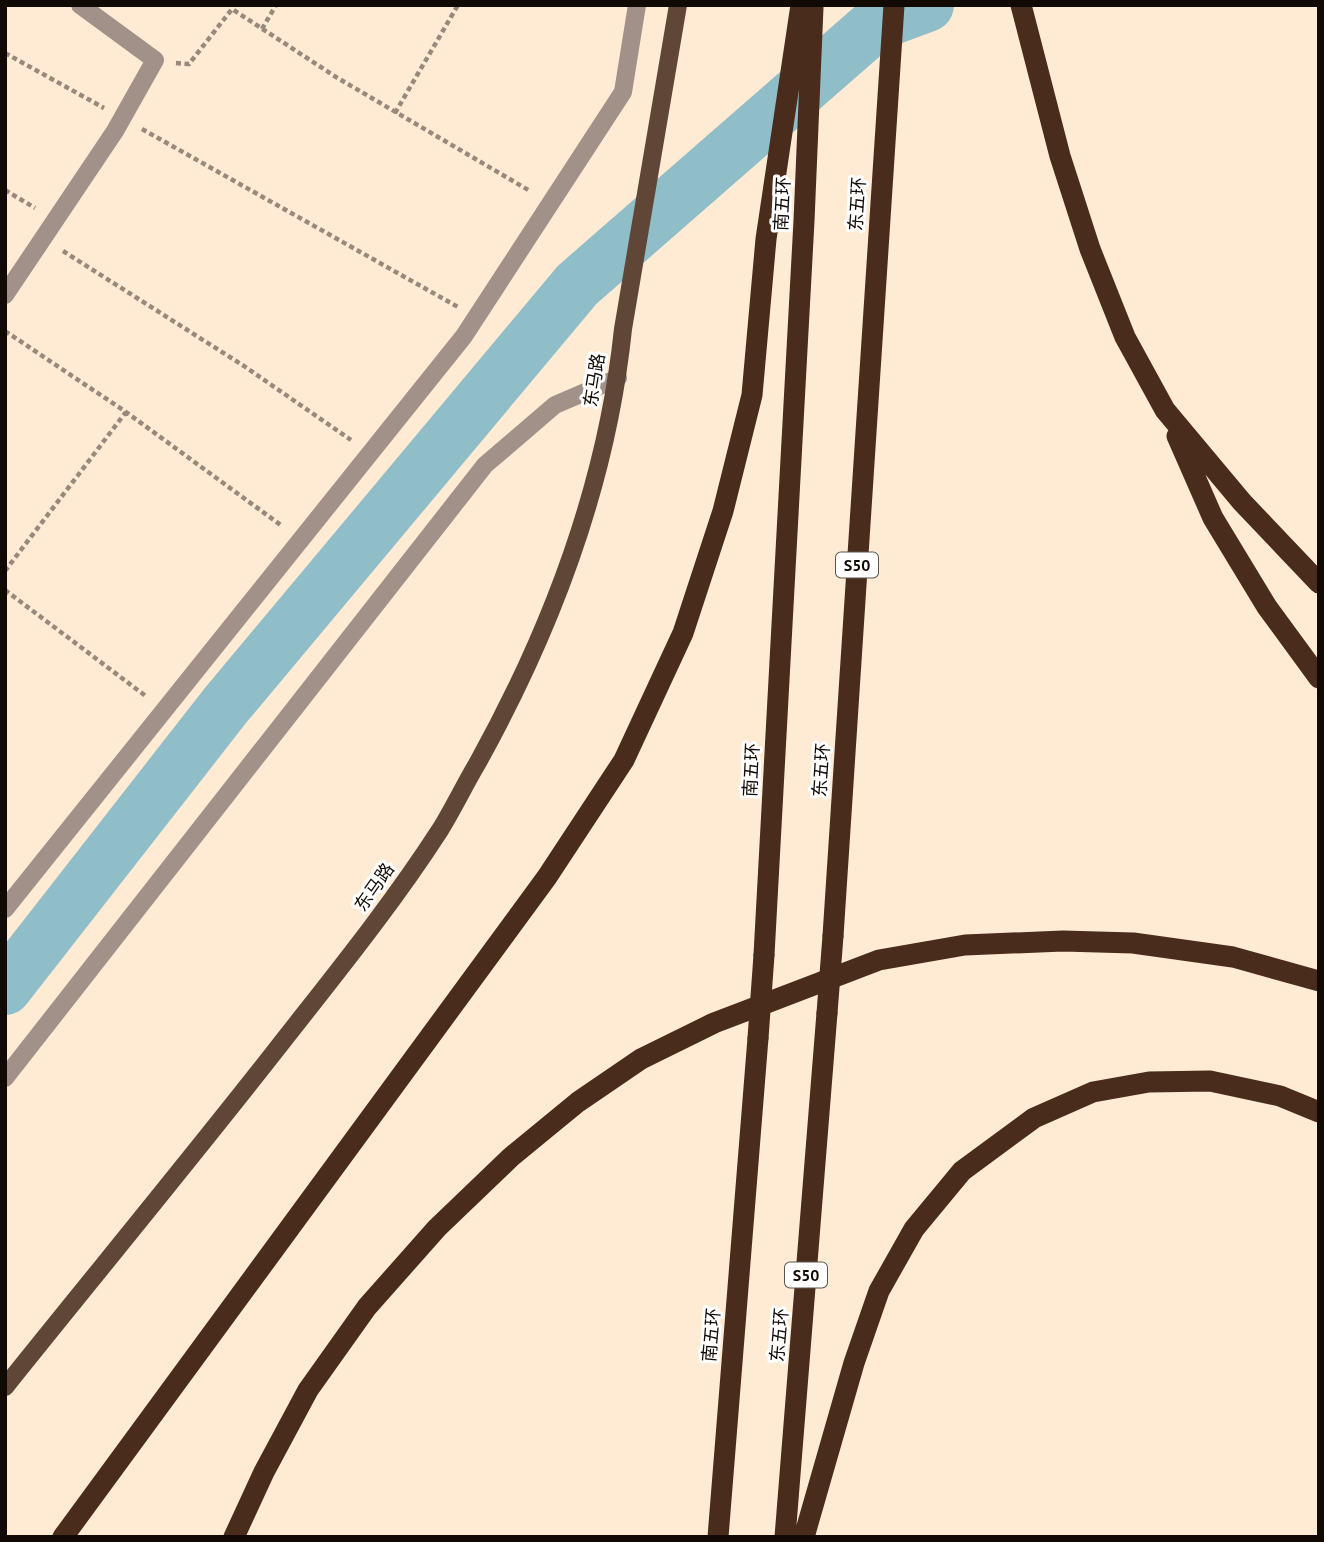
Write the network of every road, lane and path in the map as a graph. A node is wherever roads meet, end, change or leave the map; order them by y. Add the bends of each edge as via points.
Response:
1 (80, 5) edge
2 (276, 5) edge
3 (458, 5) edge
4 (637, 5) edge
5 (678, 5) edge
6 (801, 5) edge
7 (813, 5) edge
8 (894, 5) edge
9 (1021, 5) edge
10 (262, 29) junction
11 (5, 53) edge
12 (155, 60) junction
13 (395, 113) junction
14 (122, 118) junction
15 (5, 190) edge
16 (551, 203) junction
17 (56, 220) junction
18 (45, 239) junction
19 (5, 295) edge
20 (477, 318) junction
21 (5, 331) edge
22 (618, 378) junction
23 (1165, 410) junction
24 (126, 412) junction
25 (370, 453) junction
26 (300, 539) junction
27 (5, 571) edge
28 (1319, 583) edge
29 (5, 590) edge
30 (1319, 678) edge
31 (164, 710) junction
32 (5, 909) edge
33 (1319, 981) edge
34 (5, 1078) edge
35 (1319, 1112) edge
36 (5, 1387) edge
37 (113, 1468) junction
38 (63, 1537) edge
39 (74, 1537) edge
40 (234, 1537) edge
41 (718, 1537) edge
42 (785, 1537) edge
43 (804, 1537) edge

1 - 12 street
2 - 10 path
3 - 13 path
4 - 16 street via 623,92
5 - 22 main road, 东马路
6 - 37 highway via 766,239 752,395 723,511 683,632 624,760 547,877
7 - 41 highway, 南五环, bridge via 764,955
8 - 42 highway, 东五环 / S50, bridge via 833,936
9 - 23 highway via 1060,156 1090,249 1125,337
10 - 12 path via 232,9 189,64
10 - 13 path
11 - 14 path
12 - 14 street
13 - 16 path
14 - 17 street
14 - 20 path
15 - 17 path
16 - 20 street
17 - 18 street
18 - 19 street
18 - 25 path
20 - 25 street
21 - 24 path
22 - 34 street via 555,405 485,465
22 - 36 main road, 东马路 via 595,482 546,625 500,722 440,829 356,948
23 - 28 highway via 1242,502
23 - 30 highway via 1213,517 1267,607
24 - 26 path
24 - 27 path
25 - 26 street
26 - 31 street
29 - 31 path
31 - 32 street
33 - 40 highway via 1233,957 1133,943 965,945 879,960 714,1023 641,1059 578,1102 511,1157 367,1307 308,1390
35 - 43 highway via 1280,1096 1210,1082 1149,1082 1093,1092 1034,1118 962,1171 914,1229 878,1291
37 - 38 highway
37 - 39 highway

